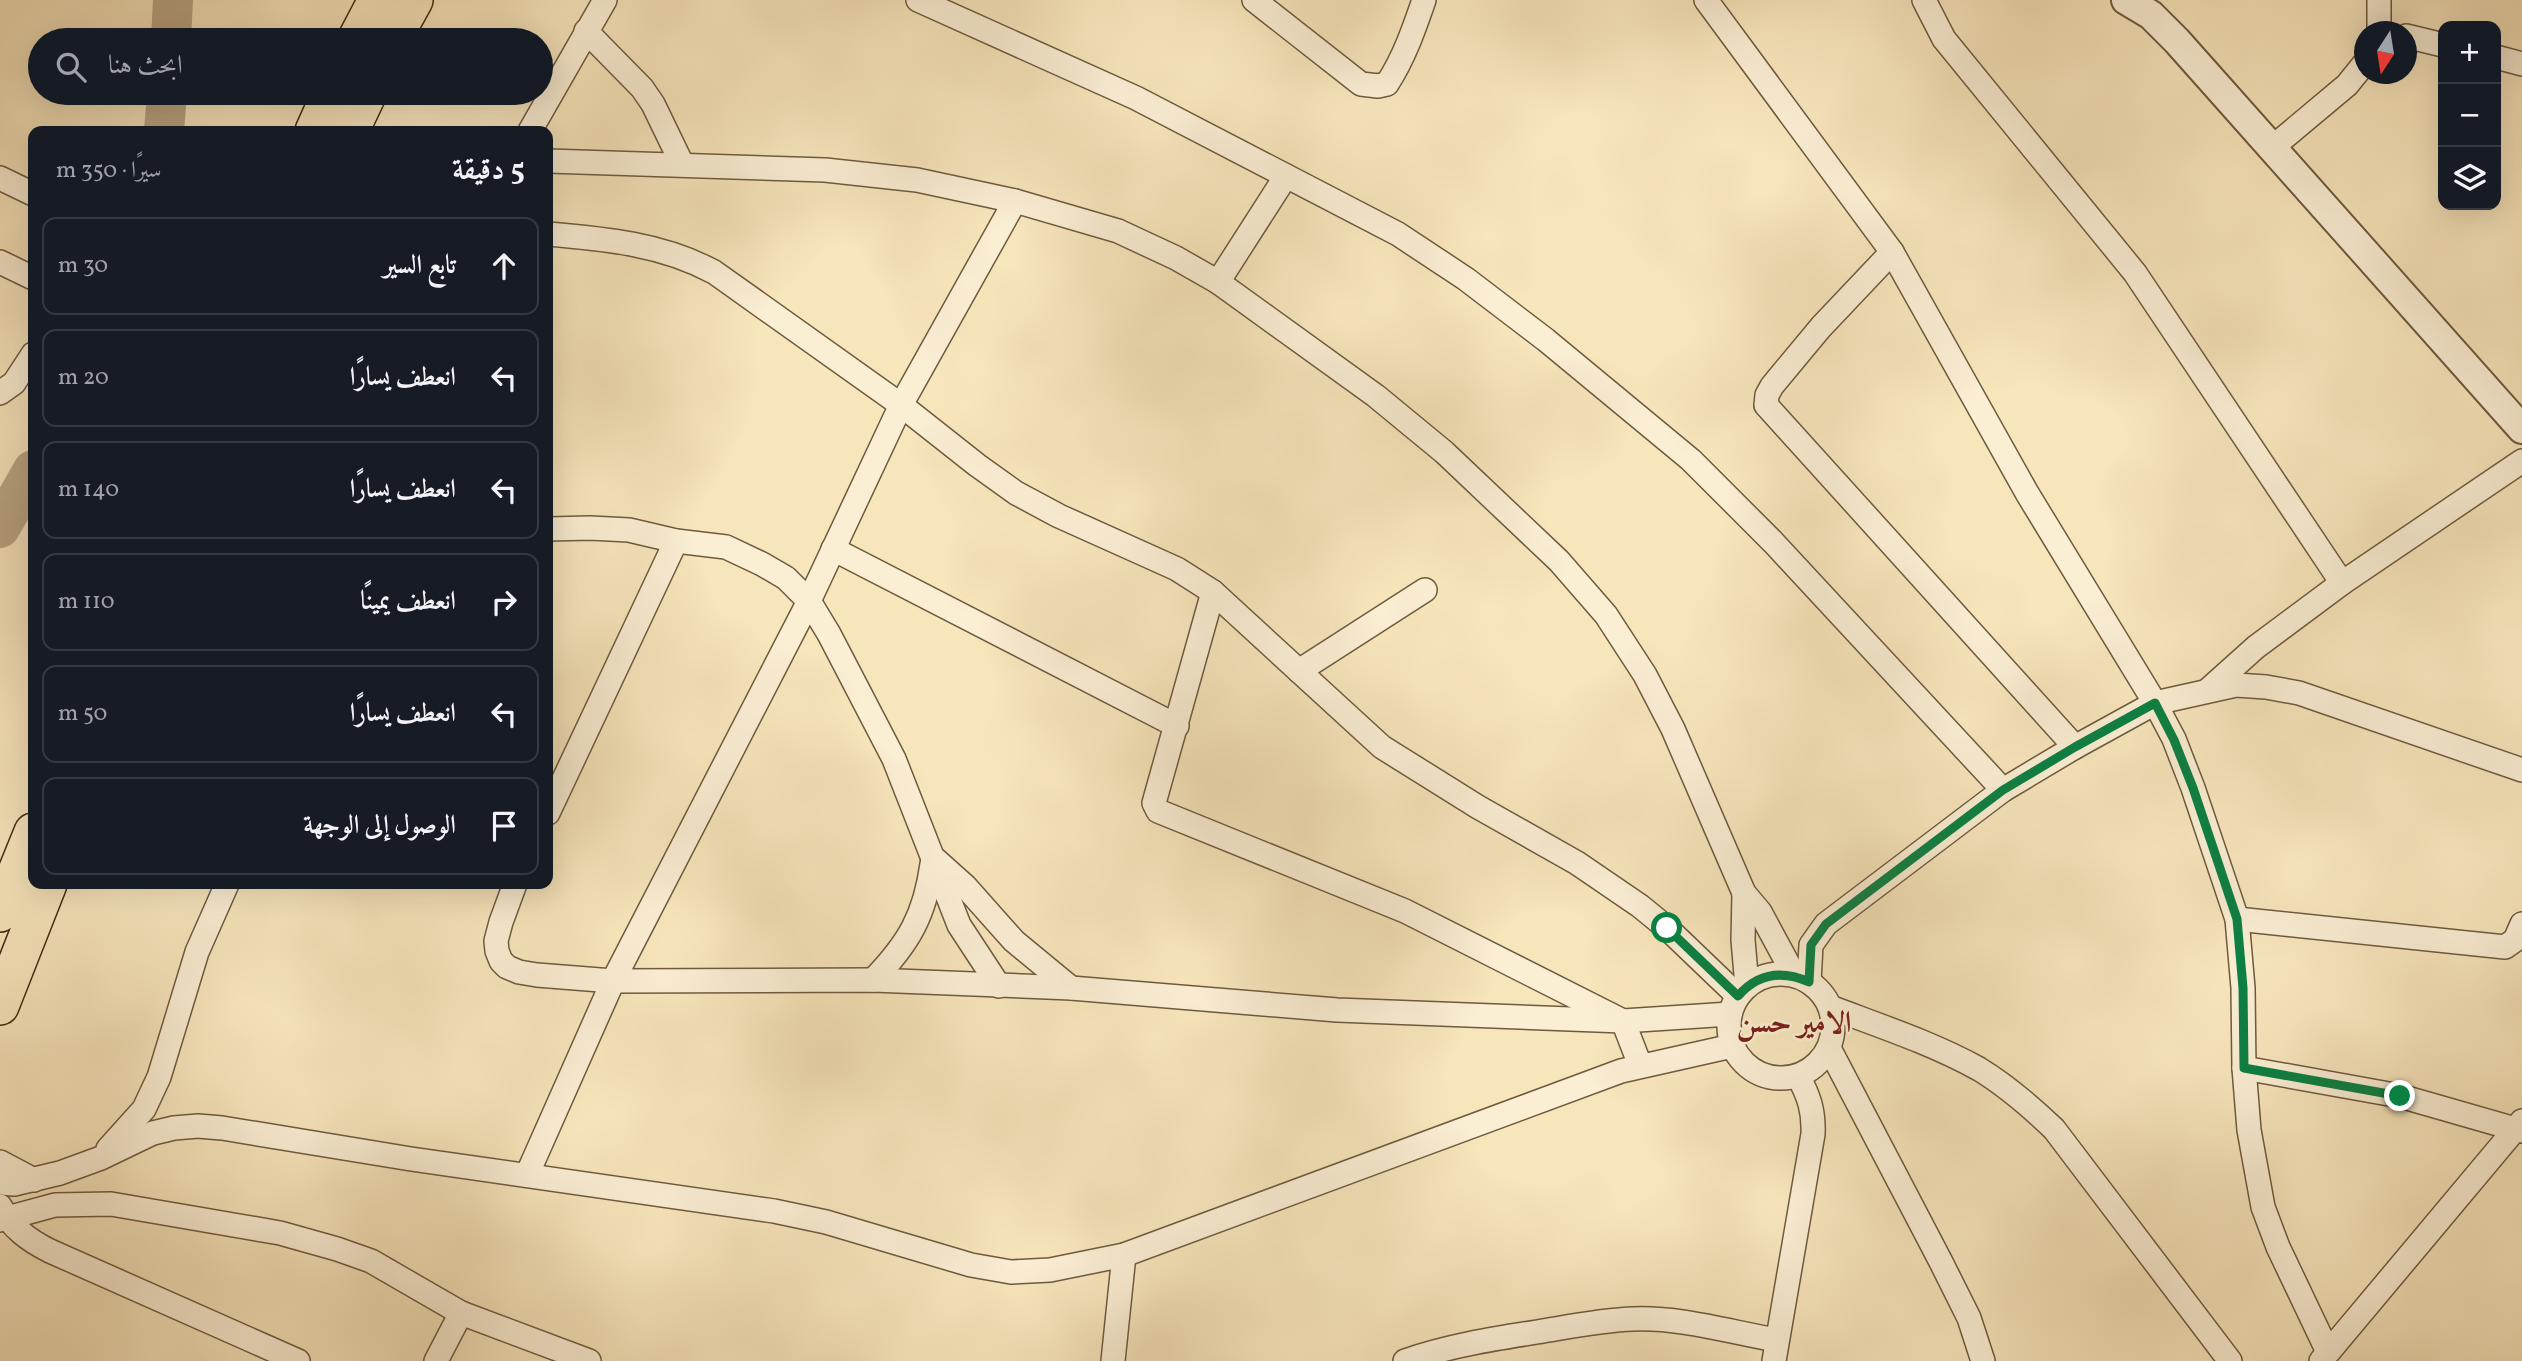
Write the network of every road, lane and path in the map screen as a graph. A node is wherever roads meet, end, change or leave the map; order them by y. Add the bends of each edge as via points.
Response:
1 (377, 0) edge
2 (414, 0) edge
3 (605, 0) edge
4 (918, 0) edge
5 (1254, 0) edge
6 (1424, 0) edge
7 (1706, 0) edge
8 (1924, 0) edge
9 (2126, 0) edge
10 (2379, 0) edge
11 (2381, 21) edge
12 (362, 28) edge
13 (399, 28) edge
14 (586, 32) junction
15 (2417, 39) edge
16 (2438, 44) edge
17 (2501, 58) edge
18 (2522, 64) edge
19 (2354, 76) edge
20 (553, 90) edge
21 (326, 105) edge
22 (362, 105) edge
23 (545, 105) edge
24 (316, 126) edge
25 (352, 126) edge
26 (533, 126) edge
27 (2273, 147) junction
28 (553, 161) edge
29 (682, 164) junction
30 (1286, 176) junction
31 (0, 178) edge
32 (28, 192) edge
33 (1014, 201) junction
34 (553, 235) edge
35 (1892, 252) junction
36 (0, 262) edge
37 (28, 276) edge
38 (1218, 282) junction
39 (28, 362) edge
40 (0, 393) edge
41 (901, 405) junction
42 (2522, 429) edge
43 (2522, 461) edge
44 (553, 529) edge
45 (677, 541) junction
46 (834, 549) junction
47 (2342, 583) junction
48 (1425, 590) dead end
49 (1213, 592) junction
50 (809, 601) junction
51 (1299, 671) junction
52 (2206, 692) junction
53 (2155, 703) junction
54 (1177, 726) junction
55 (2075, 747) junction
56 (2522, 770) edge
57 (2003, 790) junction
58 (553, 802) edge
59 (28, 844) edge
60 (933, 858) junction
61 (46, 889) edge
62 (225, 889) edge
63 (513, 889) edge
64 (1744, 893) junction
65 (0, 913) edge
66 (2237, 919) junction
67 (2522, 924) edge
68 (1801, 978) junction
69 (873, 980) junction
70 (613, 981) junction
71 (999, 986) junction
72 (1071, 988) junction
73 (1738, 999) junction
74 (0, 1006) edge
75 (1830, 1007) junction
76 (1623, 1021) junction
77 (1732, 1046) junction
78 (1829, 1048) junction
79 (1640, 1065) junction
80 (2244, 1068) junction
81 (1798, 1076) junction
82 (2519, 1127) edge
83 (101, 1158) junction
84 (0, 1163) edge
85 (527, 1175) junction
86 (34, 1180) junction
87 (0, 1183) edge
88 (2, 1214) edge
89 (1124, 1255) junction
90 (461, 1313) junction
91 (1775, 1351) edge
92 (2325, 1356) edge
93 (298, 1361) edge
94 (436, 1361) edge
95 (589, 1361) edge
96 (1113, 1361) edge
97 (1405, 1361) edge
98 (1983, 1361) edge
99 (2230, 1361) edge

1 - 12 main road
2 - 13 main road
3 - 14 street
4 - 30 street via 1136,98
5 - 6 street via 1361,84 1378,86 1387,84 1395,72
7 - 35 street
8 - 47 street via 1944,39 2135,273
9 - 27 street via 2151,15
10 - 11 street
14 - 20 street
14 - 29 street via 642,88
15 - 16 street
17 - 18 street
19 - 27 street
21 - 24 main road
22 - 25 main road
23 - 26 street
27 - 42 street
28 - 29 street
29 - 33 street via 874,174
30 - 38 street
30 - 57 street via 1398,234 1466,279 1691,460
31 - 32 street
33 - 38 street via 1118,231
33 - 41 street
34 - 41 street via 632,243 694,261
35 - 53 street via 2028,493
35 - 55 street via 1772,386 1766,405
36 - 37 street
38 - 64 street via 1376,396 1444,452 1559,561 1606,615 1673,729
39 - 40 street via 14,383
41 - 46 street
41 - 49 street via 1016,493 1177,569
43 - 47 street
44 - 45 street via 629,530
45 - 50 street via 726,547 786,578
45 - 58 street
46 - 50 street
46 - 54 street
47 - 52 street via 2256,647
48 - 51 street
49 - 51 street
49 - 54 street
50 - 60 street via 894,759
50 - 70 street
51 - 73 street via 1382,747 1577,863 1640,906
52 - 53 street
52 - 56 street via 2235,685 2299,693
53 - 55 street
53 - 66 street via 2193,788
54 - 76 street via 1154,803 1163,814 1405,911
55 - 57 street
57 - 68 street via 1826,924 1811,945
59 - 65 main road
60 - 69 street via 929,892 917,925 898,955
60 - 71 street via 959,925
60 - 72 street via 1014,941
61 - 74 main road
62 - 83 street via 197,952 159,1077 144,1109
63 - 70 street via 496,941 507,967
64 - 68 street
64 - 73 street
66 - 67 street via 2505,947 2515,940
66 - 80 street
68 - 73 street via 1777,974 1761,978
68 - 75 street via 1822,993
69 - 70 street
69 - 71 street
70 - 85 street
71 - 72 street
72 - 76 street via 1337,1010
73 - 76 street
73 - 77 street via 1729,1031
75 - 78 street via 1834,1028
75 - 99 street via 1933,1046 2021,1098 2054,1129
76 - 79 street
77 - 79 street
77 - 81 street via 1753,1071 1784,1079
78 - 81 street via 1811,1070
78 - 98 street via 1969,1318
79 - 89 street
80 - 82 street via 2400,1096
80 - 92 street via 2263,1207
81 - 91 street via 1811,1100 1813,1134
82 - 92 street
83 - 85 street via 153,1133 198,1126
83 - 86 street
84 - 86 street
85 - 89 street via 774,1211 1012,1272 1050,1270
86 - 87 street
88 - 90 street via 55,1205 111,1204 280,1233 372,1261
88 - 93 street via 32,1242 50,1251
89 - 96 street
90 - 94 street
90 - 95 street
91 - 97 street via 1672,1322 1634,1319 1484,1341

